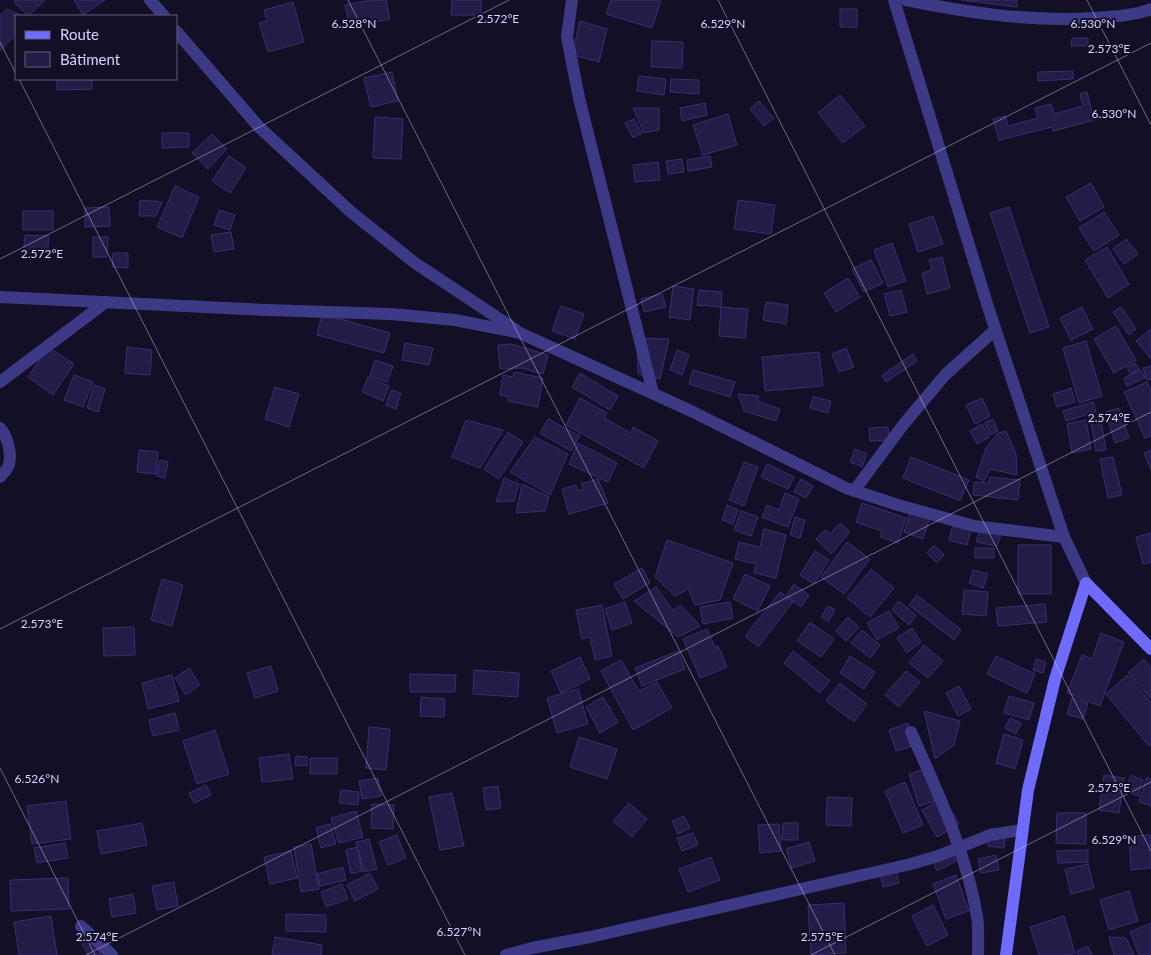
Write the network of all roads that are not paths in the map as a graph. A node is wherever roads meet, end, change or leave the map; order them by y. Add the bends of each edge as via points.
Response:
1 (150, 0) edge
2 (572, 0) edge
3 (894, 0) edge
4 (906, 0) edge
5 (1151, 9) edge
6 (163, 15) edge
7 (178, 32) edge
8 (0, 297) edge
9 (106, 302) junction
10 (996, 330) junction
11 (520, 333) junction
12 (0, 382) edge
13 (653, 393) junction
14 (0, 428) edge
15 (0, 477) edge
16 (854, 491) junction
17 (1064, 537) junction
18 (1086, 582) junction
19 (1151, 649) edge
20 (911, 732) dead end
21 (1021, 830) junction
22 (958, 847) junction
23 (81, 926) dead end
24 (112, 955) edge
25 (506, 955) edge
26 (978, 955) edge
27 (1006, 955) edge

1 - 6 street
2 - 13 street via 567,37 579,98
3 - 10 street
4 - 5 street via 980,14 1031,19 1135,15
7 - 11 street via 259,127 351,212 415,263
8 - 9 street
9 - 11 street via 392,314 455,320
9 - 12 street
10 - 16 street via 946,375 903,425
10 - 17 street
11 - 13 street
13 - 16 street
14 - 15 street via 6,435 10,464
16 - 17 street via 974,526
17 - 18 street
18 - 19 main road
18 - 21 main road via 1055,679
20 - 22 street via 952,824
21 - 22 street via 990,834
21 - 27 main road
22 - 25 street via 911,864
22 - 26 street via 977,919
23 - 24 street

